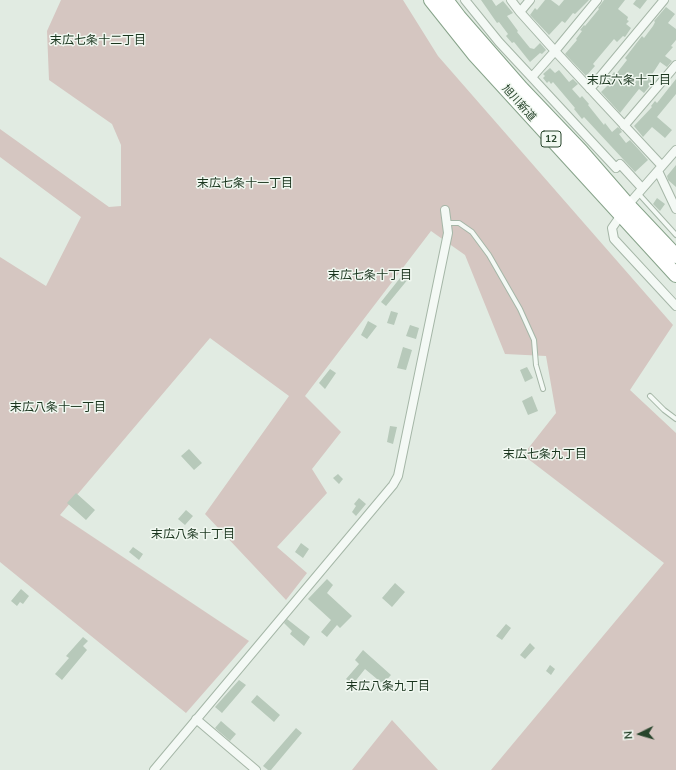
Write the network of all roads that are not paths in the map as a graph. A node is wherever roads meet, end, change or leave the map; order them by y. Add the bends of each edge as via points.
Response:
1 (431, 0) edge
2 (446, 0) edge
3 (465, 0) edge
4 (512, 0) edge
5 (530, 0) edge
6 (597, 0) edge
7 (664, 0) edge
8 (520, 12) junction
9 (499, 42) junction
10 (555, 51) junction
11 (488, 52) junction
12 (676, 64) edge
13 (532, 77) junction
14 (590, 89) junction
15 (624, 126) junction
16 (590, 138) junction
17 (676, 150) edge
18 (581, 151) junction
19 (660, 169) junction
20 (640, 191) junction
21 (676, 209) edge
22 (445, 210) dead end
23 (624, 210) junction
24 (447, 223) junction
25 (676, 235) edge
26 (676, 256) edge
27 (676, 275) edge
28 (676, 306) edge
29 (543, 389) dead end
30 (650, 396) dead end
31 (676, 419) edge
32 (196, 720) junction
33 (154, 770) edge
34 (256, 770) edge

1 - 23 highway, 旭川新道 / 12 via 474,54
2 - 11 highway, 旭川新道 / 12
3 - 9 street
4 - 8 street
5 - 8 street
6 - 10 street
7 - 14 street
8 - 10 street
9 - 11 street
9 - 13 street
10 - 13 street
10 - 14 street
11 - 18 highway, 旭川新道 / 12
12 - 15 street
13 - 16 street
14 - 15 street
15 - 19 street
16 - 18 street
16 - 20 street via 616,168 620,164
17 - 19 street
18 - 23 highway, 旭川新道 / 12
19 - 20 street
19 - 21 street
20 - 23 street
20 - 25 lane
22 - 24 street
23 - 26 highway, 旭川新道 / 12
23 - 27 highway, 旭川新道 / 12
23 - 28 street via 612,228 614,239
24 - 29 lane via 460,223 472,232 489,255 520,308 534,340 536,365
24 - 32 street via 448,233 398,476
30 - 31 lane
32 - 33 street
32 - 34 street

